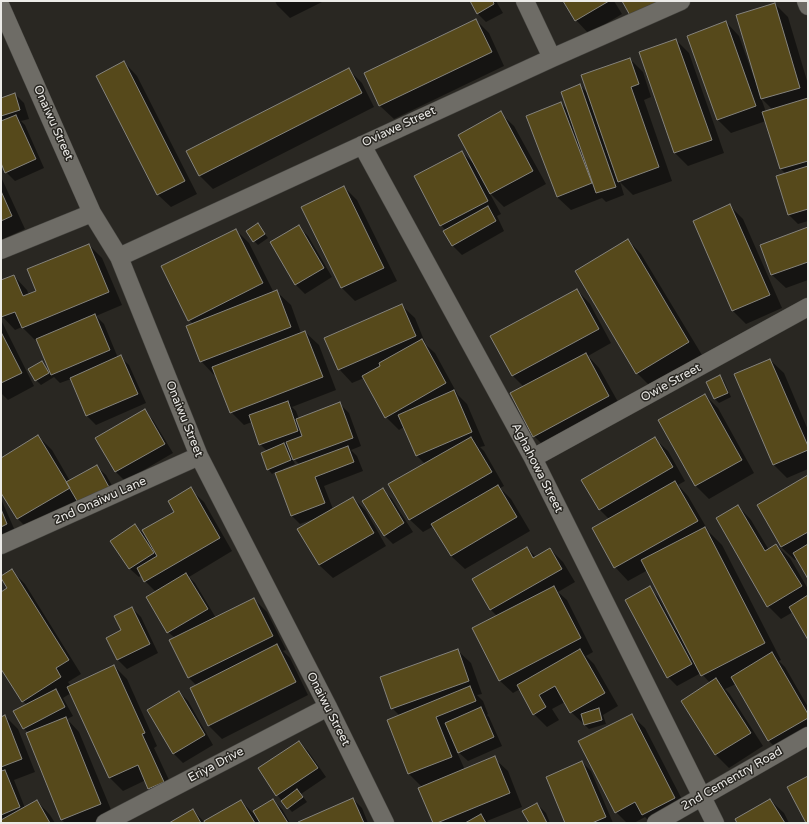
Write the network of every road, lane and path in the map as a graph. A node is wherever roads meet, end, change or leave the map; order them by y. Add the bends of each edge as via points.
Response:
1 (525, 1) edge
2 (681, 1) edge
3 (806, 1) edge
4 (808, 6) edge
5 (1, 7) edge
6 (552, 58) junction
7 (362, 144) junction
8 (92, 213) junction
9 (1, 250) edge
10 (119, 257) junction
11 (808, 307) edge
12 (199, 456) junction
13 (533, 458) junction
14 (1, 545) edge
15 (328, 707) junction
16 (808, 736) edge
17 (702, 796) junction
18 (105, 823) edge
19 (385, 823) edge
20 (656, 823) edge
21 (715, 823) edge

1 - 6 street
2 - 6 street, Oviawe Street
3 - 4 street
5 - 8 street, Onaiwu Street
6 - 7 street, Oviawe Street
7 - 10 street, Oviawe Street
7 - 13 street, Aghahowa Street
8 - 9 street
8 - 10 street, Onaiwu Street
10 - 12 street, Onaiwu Street
11 - 13 street, Owie Street
12 - 14 street, 2nd Onaiwu Lane
12 - 15 street, Onaiwu Street
13 - 17 street, Aghahowa Street
15 - 18 street, Eriya Drive
15 - 19 street, Onaiwu Street
16 - 17 street, 2nd Cementry Road
17 - 20 street, 2nd Cementry Road
17 - 21 street, Aghahowa Street

